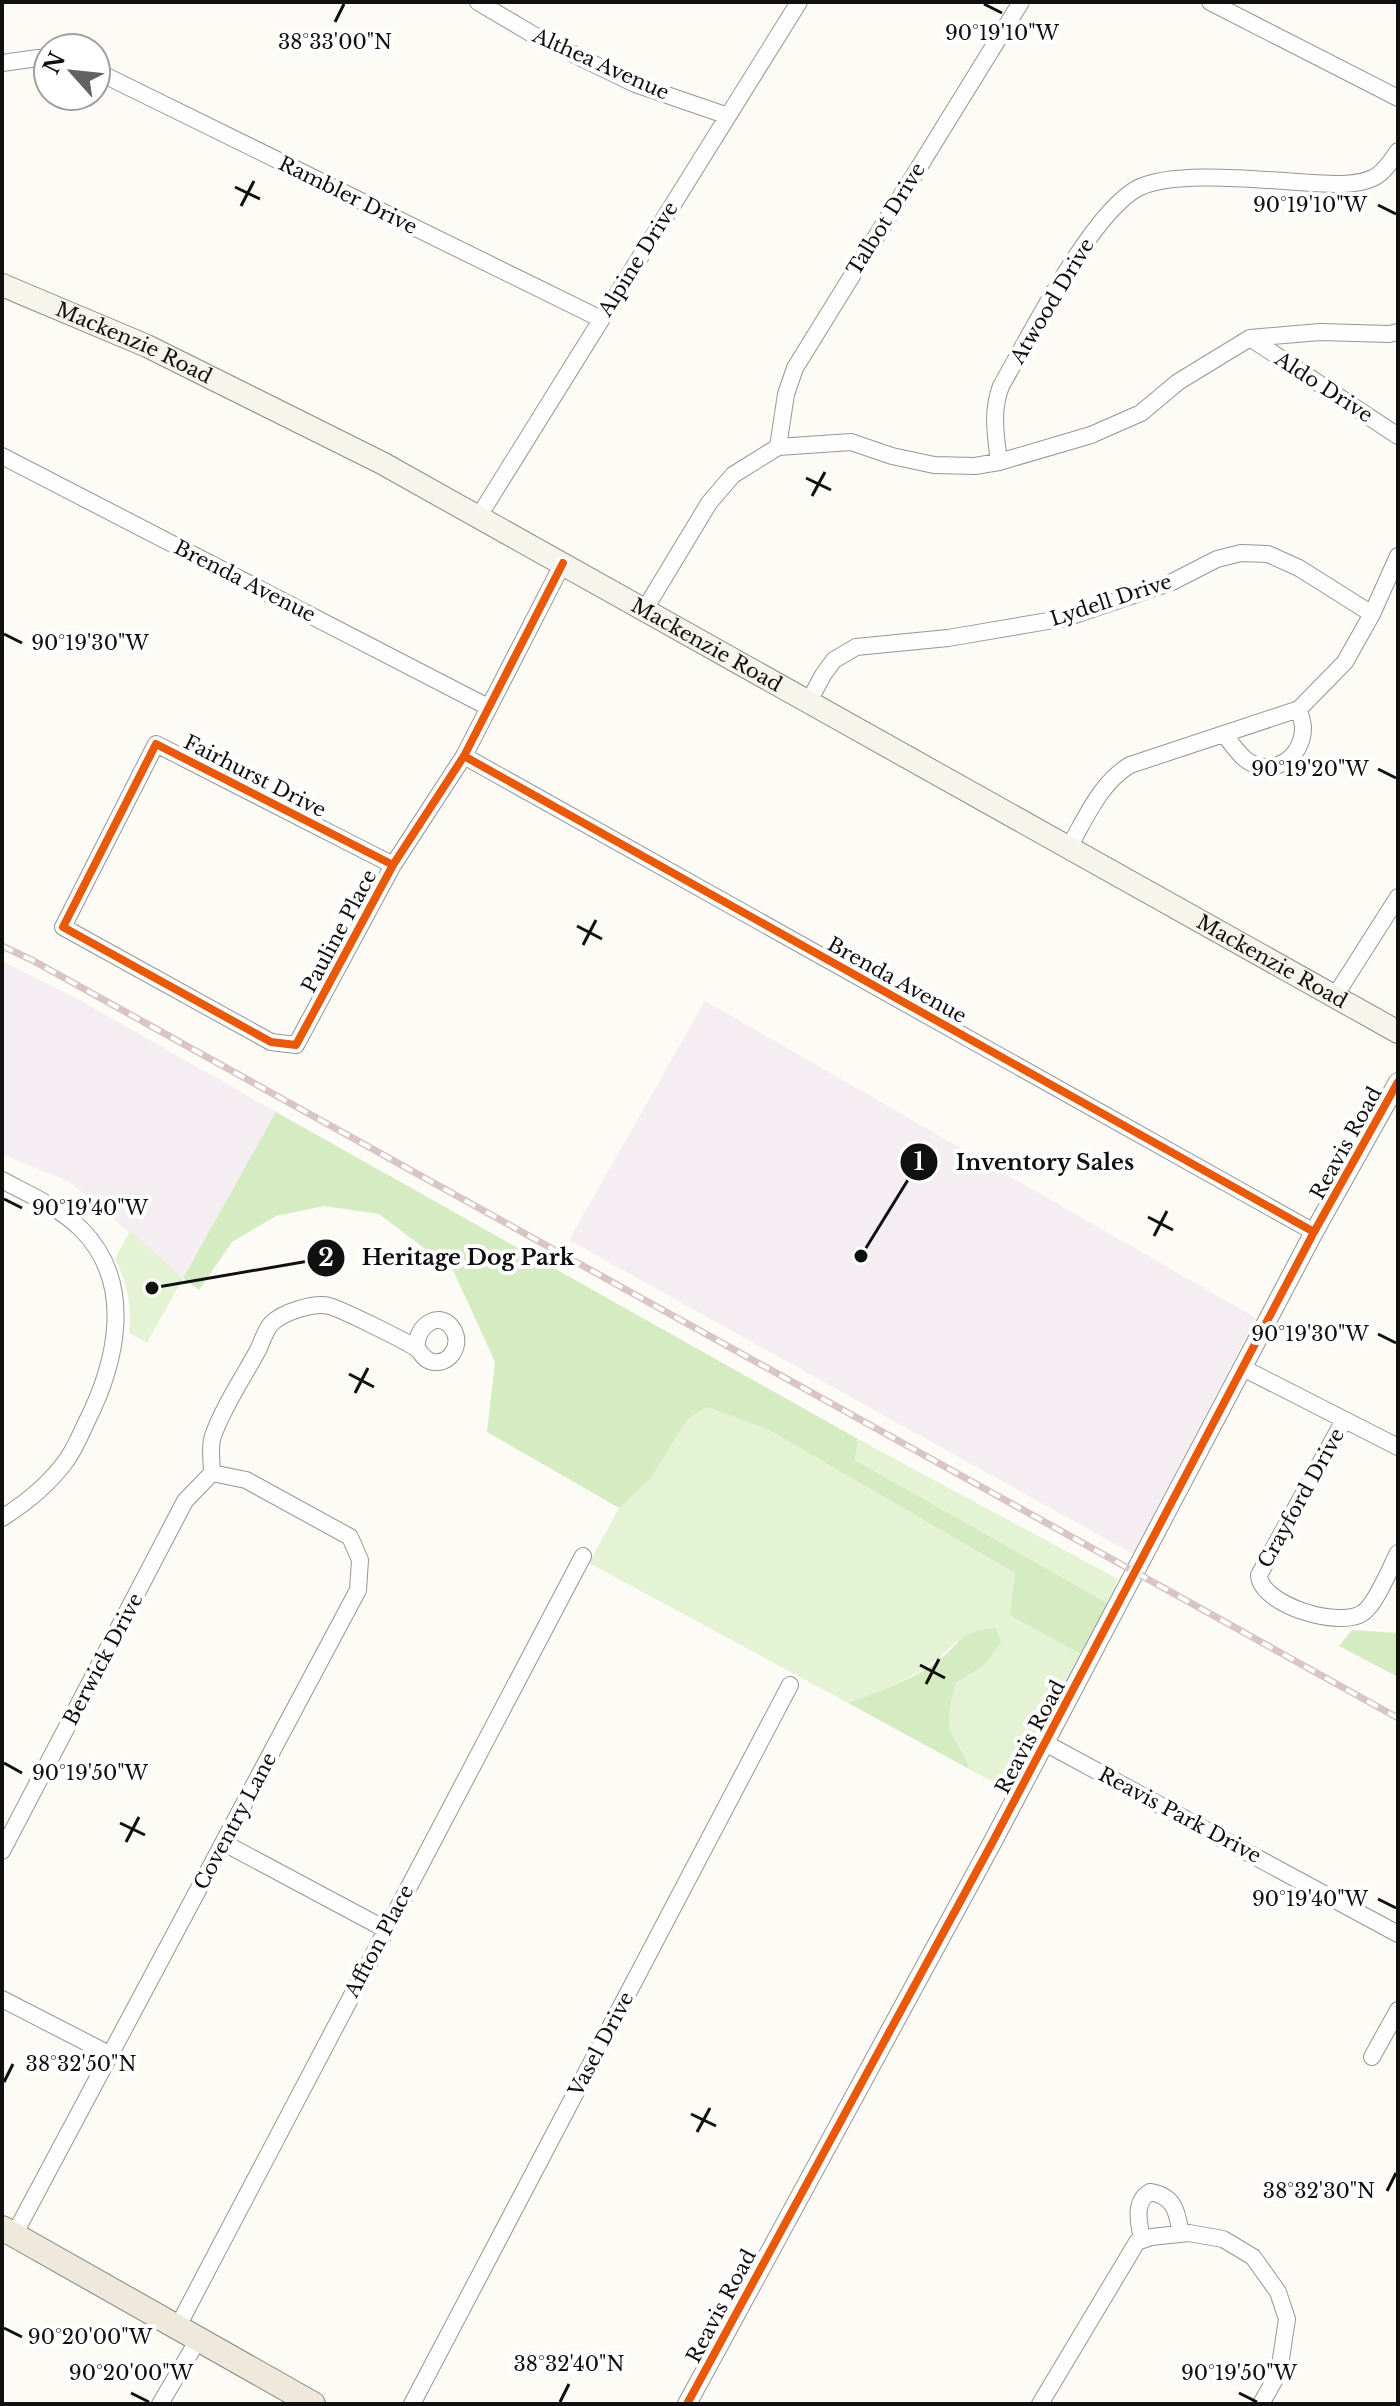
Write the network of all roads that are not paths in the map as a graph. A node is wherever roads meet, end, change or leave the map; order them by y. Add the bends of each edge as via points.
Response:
1 (478, 2) edge
2 (799, 2) edge
3 (1021, 2) edge
4 (1210, 2) edge
5 (32, 59) edge
6 (2, 63) edge
7 (112, 79) edge
8 (1398, 98) edge
9 (728, 116) junction
10 (1398, 151) edge
11 (2, 285) edge
12 (601, 319) junction
13 (1398, 332) edge
14 (1250, 338) junction
15 (1398, 436) edge
16 (778, 447) junction
17 (2, 456) edge
18 (999, 462) junction
19 (479, 516) junction
20 (1398, 556) edge
21 (563, 563) junction
22 (645, 609) junction
23 (1372, 614) junction
24 (809, 701) junction
25 (488, 707) junction
26 (1299, 709) junction
27 (1224, 734) junction
28 (464, 756) junction
29 (1069, 847) junction
30 (393, 865) junction
31 (1398, 897) edge
32 (63, 927) joint
33 (1335, 996) junction
34 (1398, 1032) edge
35 (1398, 1082) edge
36 (2, 1180) edge
37 (1314, 1232) junction
38 (417, 1349) dead end
39 (1243, 1368) junction
40 (1344, 1420) junction
41 (1398, 1447) edge
42 (212, 1473) junction
43 (2, 1518) edge
44 (1398, 1553) edge
45 (583, 1556) dead end
46 (1393, 1575) edge
47 (790, 1685) dead end
48 (1045, 1743) junction
49 (224, 1843) junction
50 (2, 1851) edge
51 (385, 1929) junction
52 (1398, 1934) edge
53 (2, 1999) edge
54 (1398, 2010) edge
55 (109, 2054) junction
56 (1372, 2057) dead end
57 (8, 2231) edge
58 (1181, 2234) junction
59 (1139, 2241) junction
60 (188, 2332) junction
61 (160, 2404) edge
62 (313, 2404) edge
63 (412, 2404) edge
64 (687, 2404) edge
65 (1040, 2404) edge
66 (1261, 2404) edge

1 - 9 street, Althea Avenue via 635,84
2 - 9 street, Alpine Drive
3 - 16 street, Talbot Drive via 795,368
4 - 8 street
5 - 6 street
7 - 12 street, Rambler Drive
9 - 12 street, Alpine Drive
10 - 18 street, Atwood Drive via 1374,178 1336,184 1203,178 1158,181 1137,189 1085,243 1001,386 994,418
11 - 19 main road, Mackenzie Road via 147,346
12 - 19 street, Alpine Drive
13 - 14 street
14 - 15 street, Aldo Drive
14 - 18 street via 1178,382 1141,413 1091,435
16 - 18 street via 851,442 934,465
16 - 22 street via 720,488
17 - 25 street, Brenda Avenue
19 - 21 main road, Mackenzie Road
20 - 23 street
21 - 22 main road, Mackenzie Road
21 - 25 street, Pauline Place
22 - 24 main road, Mackenzie Road
23 - 24 street, Lydell Drive via 1299,568 1268,554 1241,553 1066,618 856,647 834,660
23 - 26 street via 1345,662
24 - 29 main road, Mackenzie Road
25 - 28 street, Pauline Place
26 - 27 street
26 - 27 street via 1299,745 1291,759 1276,768 1246,760
27 - 29 street via 1118,772
28 - 30 street, Pauline Place
28 - 37 street, Brenda Avenue
29 - 33 main road, Mackenzie Road
30 - 32 street, Pauline Place via 296,1045 271,1042
30 - 32 street, Fairhurst Drive via 156,744
31 - 33 street
33 - 34 main road, Mackenzie Road
35 - 37 street, Reavis Road
36 - 43 street via 81,1229 113,1281 116,1318 108,1373 68,1459 44,1487
37 - 39 street, Reavis Road
38 - 42 street via 328,1305 304,1307 272,1323 212,1439
39 - 40 street
39 - 48 street, Reavis Road
40 - 41 street
40 - 46 street, Crayford Drive via 1259,1582 1267,1592 1302,1610 1343,1618 1367,1610
42 - 49 street, Coventry Lane via 246,1480 350,1537 360,1560 358,1590
42 - 50 street, Berwick Drive via 185,1501
44 - 46 street, Crayford Drive
45 - 51 street, Affton Place
47 - 63 street, Vasel Drive
48 - 52 street, Reavis Park Drive
48 - 64 street, Reavis Road
49 - 51 street
49 - 55 street, Coventry Lane
51 - 60 street, Affton Place
53 - 55 street
54 - 56 street
55 - 57 street, Coventry Lane
57 - 60 main road
58 - 59 street
58 - 59 street via 1176,2206 1150,2192 1138,2207
58 - 66 street via 1223,2239 1253,2257 1278,2292 1287,2319 1279,2372
59 - 65 street
60 - 61 street, Affton Place
60 - 62 main road

